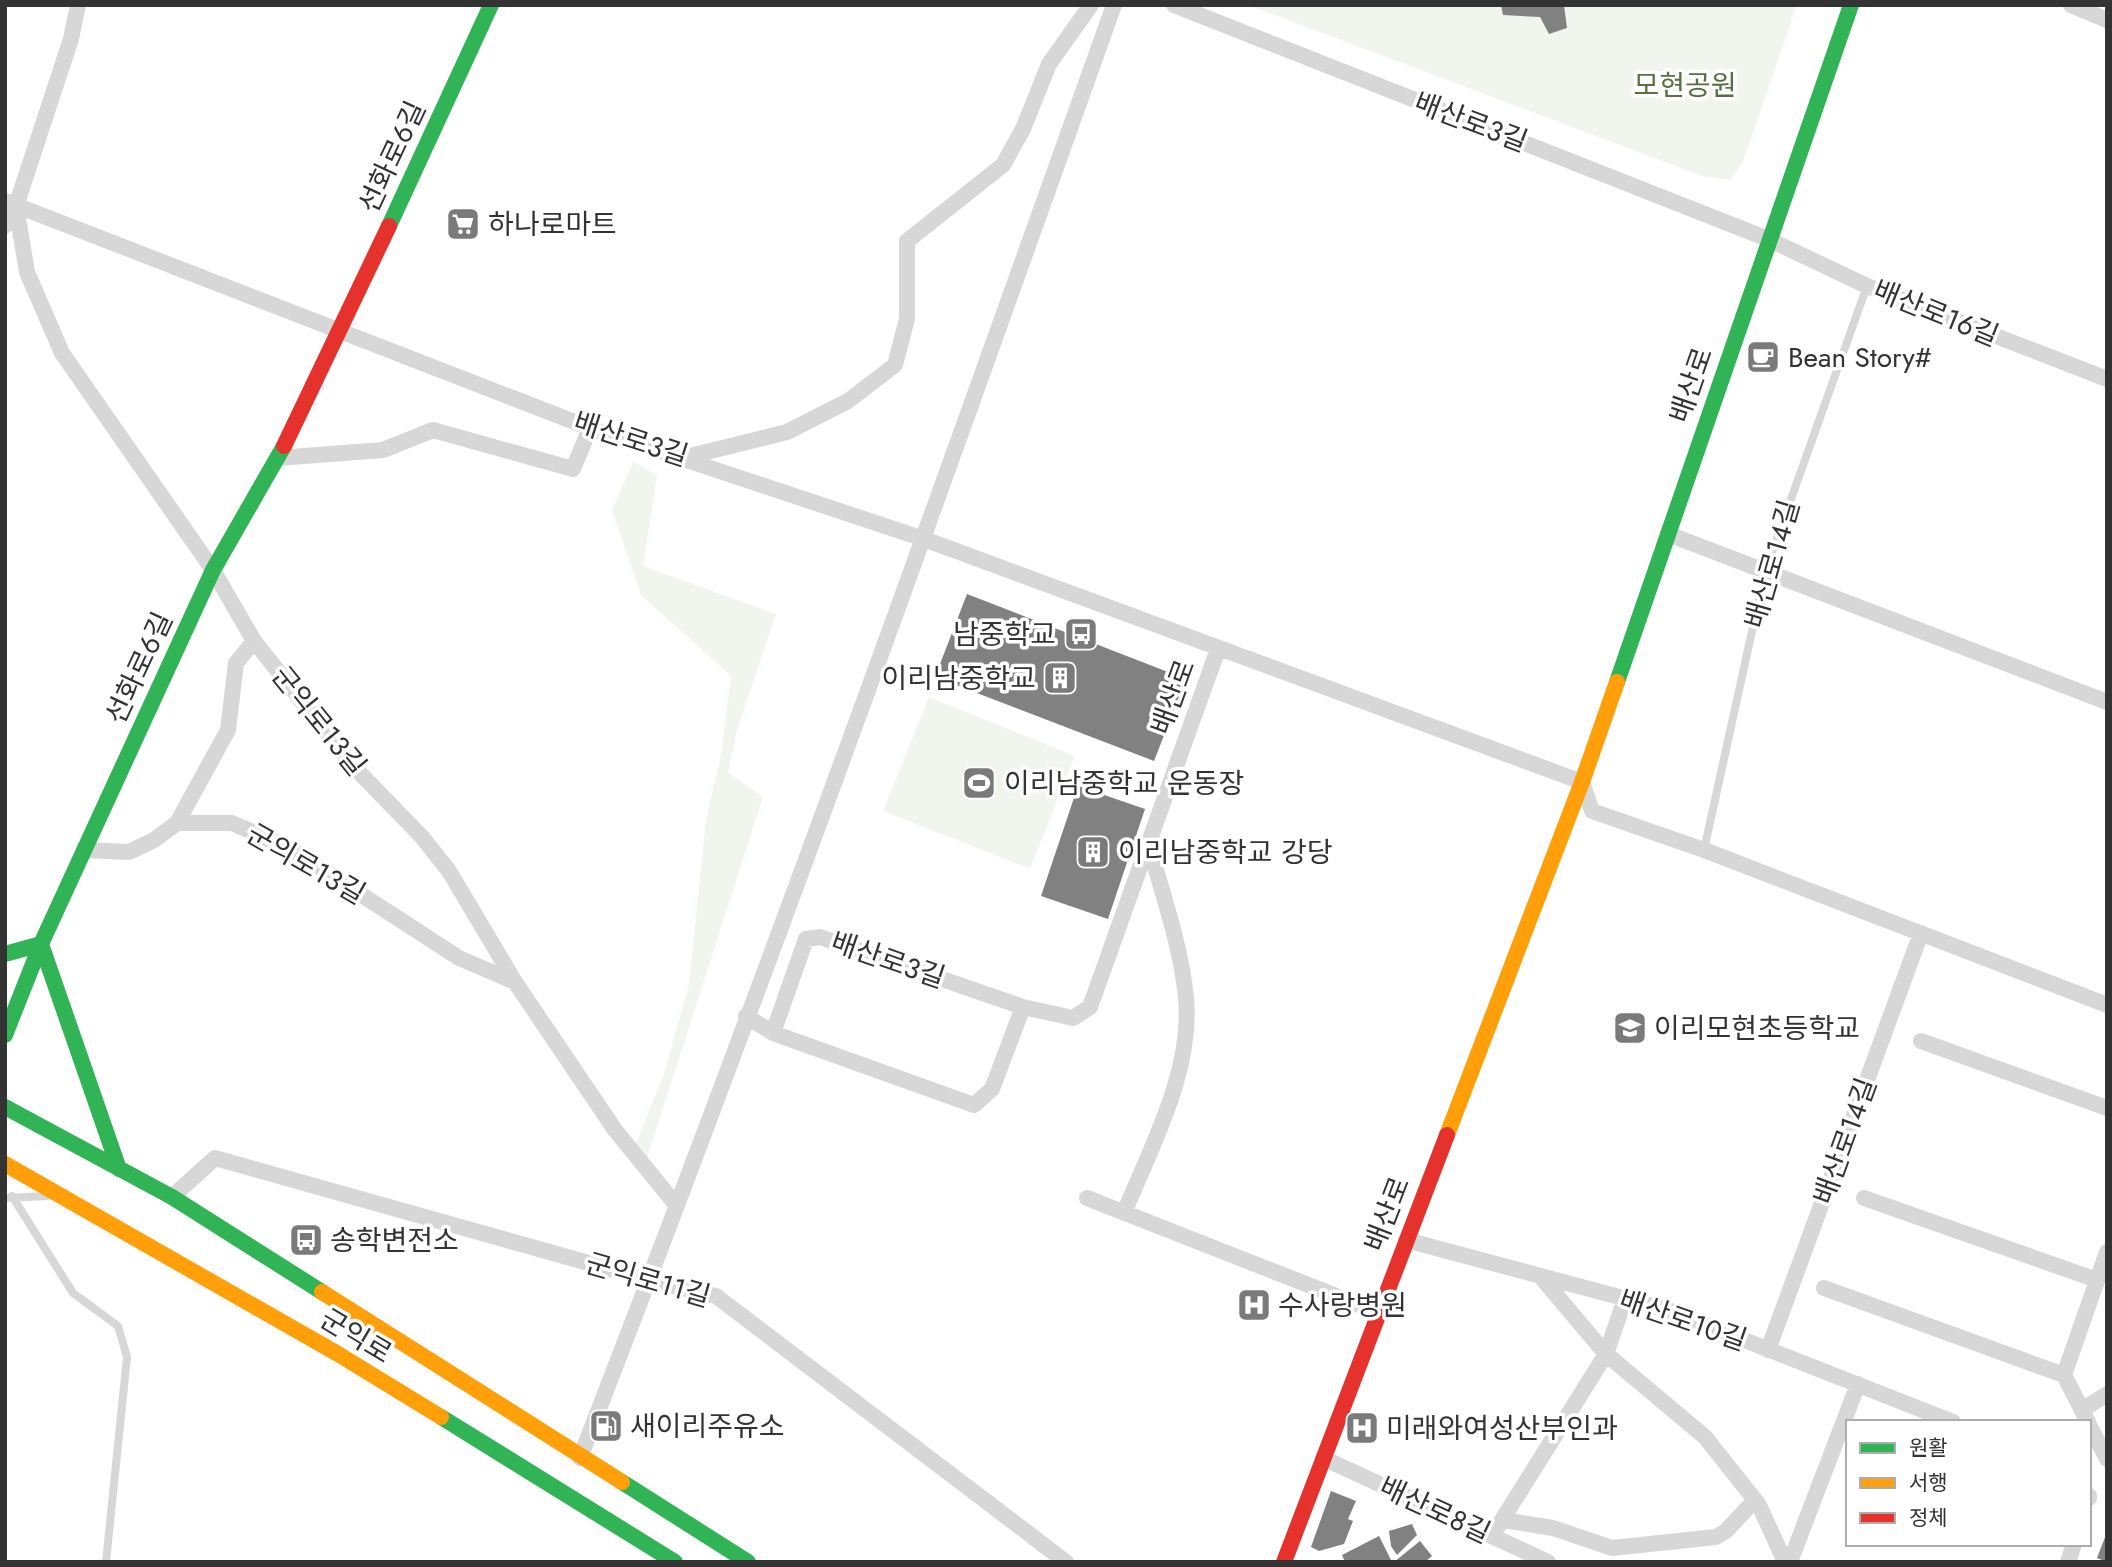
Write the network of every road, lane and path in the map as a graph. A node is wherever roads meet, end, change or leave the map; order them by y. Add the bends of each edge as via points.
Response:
1 (78, 5) edge
2 (491, 5) edge
3 (1091, 5) edge
4 (1114, 5) edge
5 (1174, 5) edge
6 (1851, 5) edge
7 (2071, 5) edge
8 (2107, 20) edge
9 (11, 203) edge
10 (5, 226) edge
11 (1768, 239) junction
12 (1867, 286) junction
13 (340, 332) junction
14 (2107, 379) edge
15 (590, 428) junction
16 (686, 457) junction
17 (278, 458) junction
18 (1668, 534) junction
19 (923, 539) junction
20 (213, 570) junction
21 (1765, 572) junction
22 (254, 641) junction
23 (1218, 649) junction
24 (2107, 702) edge
25 (1582, 782) junction
26 (177, 823) junction
27 (1148, 842) junction
28 (1704, 849) junction
29 (84, 850) junction
30 (1921, 933) junction
31 (41, 944) junction
32 (5, 954) edge
33 (515, 982) junction
34 (2107, 1005) edge
35 (1023, 1007) junction
36 (746, 1016) junction
37 (773, 1033) junction
38 (5, 1035) edge
39 (1921, 1041) dead end
40 (5, 1107) edge
41 (2107, 1108) edge
42 (5, 1164) edge
43 (119, 1169) junction
44 (65, 1196) junction
45 (8, 1197) edge
46 (172, 1197) junction
47 (1087, 1198) dead end
48 (1864, 1198) dead end
49 (677, 1206) junction
50 (1124, 1213) junction
51 (1406, 1240) junction
52 (2107, 1252) edge
53 (1541, 1277) junction
54 (649, 1280) junction
55 (2097, 1280) junction
56 (1824, 1288) dead end
57 (1625, 1299) junction
58 (1377, 1312) junction
59 (1768, 1350) junction
60 (1606, 1354) junction
61 (2064, 1375) junction
62 (1858, 1384) junction
63 (2107, 1394) edge
64 (2086, 1419) edge
65 (1948, 1420) edge
66 (2091, 1429) edge
67 (580, 1458) junction
68 (1323, 1458) junction
69 (2107, 1459) edge
70 (1755, 1500) junction
71 (1503, 1520) junction
72 (1492, 1536) junction
73 (106, 1562) edge
74 (675, 1562) edge
75 (747, 1562) edge
76 (1066, 1562) edge
77 (1284, 1562) edge
78 (1548, 1562) edge
79 (1787, 1562) edge

1 - 9 street via 71,39
2 - 13 street, 선화로6길
3 - 16 street via 1049,64 1003,166 907,241 907,319 895,365 848,401 787,432
4 - 19 street
5 - 11 street, 배산로3길
6 - 11 street, 배산로
7 - 8 street
9 - 10 street
9 - 13 street
9 - 20 street, 군익로13길 via 27,272 62,353
11 - 12 street, 배산로16길
11 - 18 street, 배산로
12 - 14 street, 배산로16길
12 - 21 lane, 배산로14길
13 - 15 street, 배산로3길
13 - 17 street, 선화로6길
15 - 16 street, 배산로3길
15 - 17 street via 573,469 433,430 383,450
16 - 19 street, 배산로3길
17 - 20 street, 선화로6길
18 - 21 street
18 - 25 street, 배산로
19 - 23 street, 배산로3길
19 - 36 street
20 - 22 street, 군익로13길
20 - 29 street, 선화로6길
21 - 24 street
21 - 28 lane, 배산로14길
22 - 26 street via 236,663 228,730
22 - 33 street, 군익로13길 via 354,767 449,871
23 - 25 street, 배산로
23 - 27 street, 배산로
25 - 28 street via 1592,811
25 - 51 street, 배산로
26 - 29 street via 129,852
26 - 33 street, 군의로13길 via 232,823 291,849 459,958
27 - 35 street, 배산로3길 via 1090,1007 1073,1018
27 - 50 street via 1180,958 1185,1033 1172,1090
28 - 30 street
29 - 31 street, 선화로6길
30 - 34 street
30 - 59 street, 배산로14길
31 - 32 street
31 - 38 street, 선화로6길
31 - 43 street
33 - 49 street, 군익로13길 via 615,1129
35 - 37 street via 992,1089 974,1105
35 - 37 street, 배산로3길 via 820,937 806,939
36 - 37 street
36 - 49 street
39 - 41 street
40 - 43 street, 군익로
42 - 44 street, 군익로
43 - 46 street, 군익로
44 - 45 lane
44 - 74 street, 군익로 via 338,1354
45 - 73 lane via 73,1293 118,1326 127,1357
46 - 54 street, 군익로11길 via 215,1157
46 - 67 street, 군익로
47 - 50 street
48 - 55 street
49 - 54 street
50 - 58 street
51 - 53 street, 배산로10길
51 - 58 street, 배산로
52 - 55 street
53 - 57 street, 배산로10길
53 - 60 street
54 - 67 street
54 - 76 street, 군익로11길 via 716,1296
55 - 61 street
56 - 61 street
57 - 59 street, 배산로10길 via 1668,1310
57 - 60 street
58 - 68 street, 배산로
59 - 62 street, 배산로10길
60 - 70 street via 1705,1437
60 - 71 street
61 - 64 street
62 - 65 street, 배산로10길
62 - 79 street
63 - 64 street
66 - 69 street
67 - 75 street, 군익로
68 - 72 street, 배산로8길
68 - 77 street, 배산로
70 - 71 street via 1716,1537 1612,1548 1553,1528
70 - 79 street
71 - 72 street
72 - 78 street, 배산로8길

